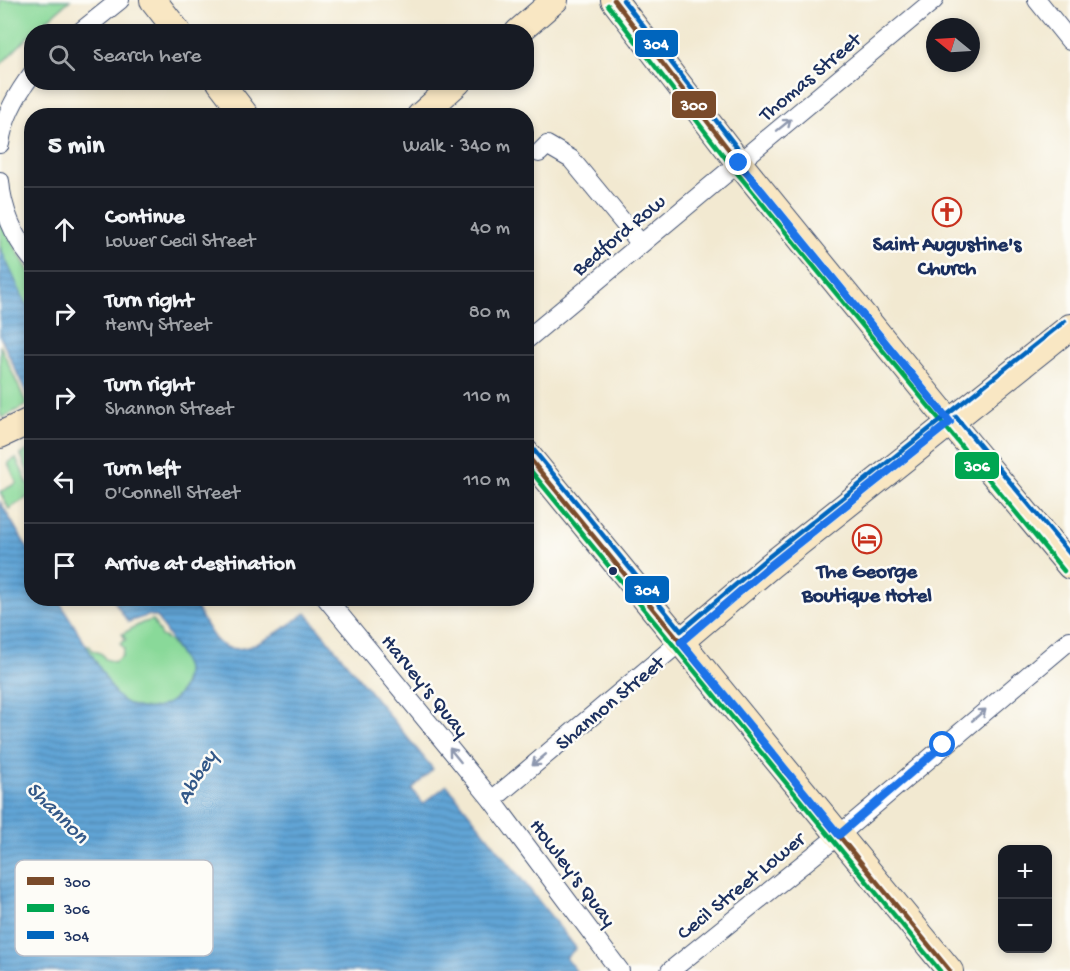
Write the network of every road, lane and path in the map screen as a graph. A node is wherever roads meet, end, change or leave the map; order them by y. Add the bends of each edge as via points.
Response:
1 (120, 0) edge
2 (153, 0) edge
3 (555, 0) edge
4 (614, 0) edge
5 (934, 0) edge
6 (1037, 0) edge
7 (90, 24) edge
8 (172, 24) edge
9 (527, 24) edge
10 (1069, 39) edge
11 (24, 85) edge
12 (226, 90) edge
13 (449, 90) edge
14 (240, 108) edge
15 (429, 108) edge
16 (0, 144) edge
17 (538, 153) dead end
18 (739, 163) junction
19 (0, 189) edge
20 (641, 244) junction
21 (24, 246) edge
22 (1070, 327) edge
23 (534, 333) edge
24 (950, 422) junction
25 (24, 424) edge
26 (0, 435) edge
27 (534, 463) edge
28 (1070, 566) edge
29 (333, 606) edge
30 (1070, 640) edge
31 (681, 642) junction
32 (492, 800) junction
33 (839, 835) junction
34 (620, 971) edge
35 (670, 971) edge
36 (950, 971) edge

1 - 7 street
2 - 8 main road
3 - 9 main road
4 - 18 main road
18 -> 5 street, Thomas Street
6 - 10 street
11 - 16 street via 8,116
12 - 14 main road
13 - 15 main road
17 - 20 street via 547,145 571,159
18 - 20 street, Bedford Row
18 - 24 main road
19 - 21 street via 12,226
20 - 23 street, Bedford Row
22 - 24 main road, Shannon Street
24 - 28 main road
24 - 31 main road, Shannon Street
25 - 26 main road
27 - 31 main road
32 -> 29 street, Harvey's Quay
33 -> 30 street, Cecil Street Lower
31 -> 32 street, Shannon Street
31 - 33 main road
32 - 34 street, Howley's Quay
33 - 35 street, Cecil Street Lower
33 - 36 main road

